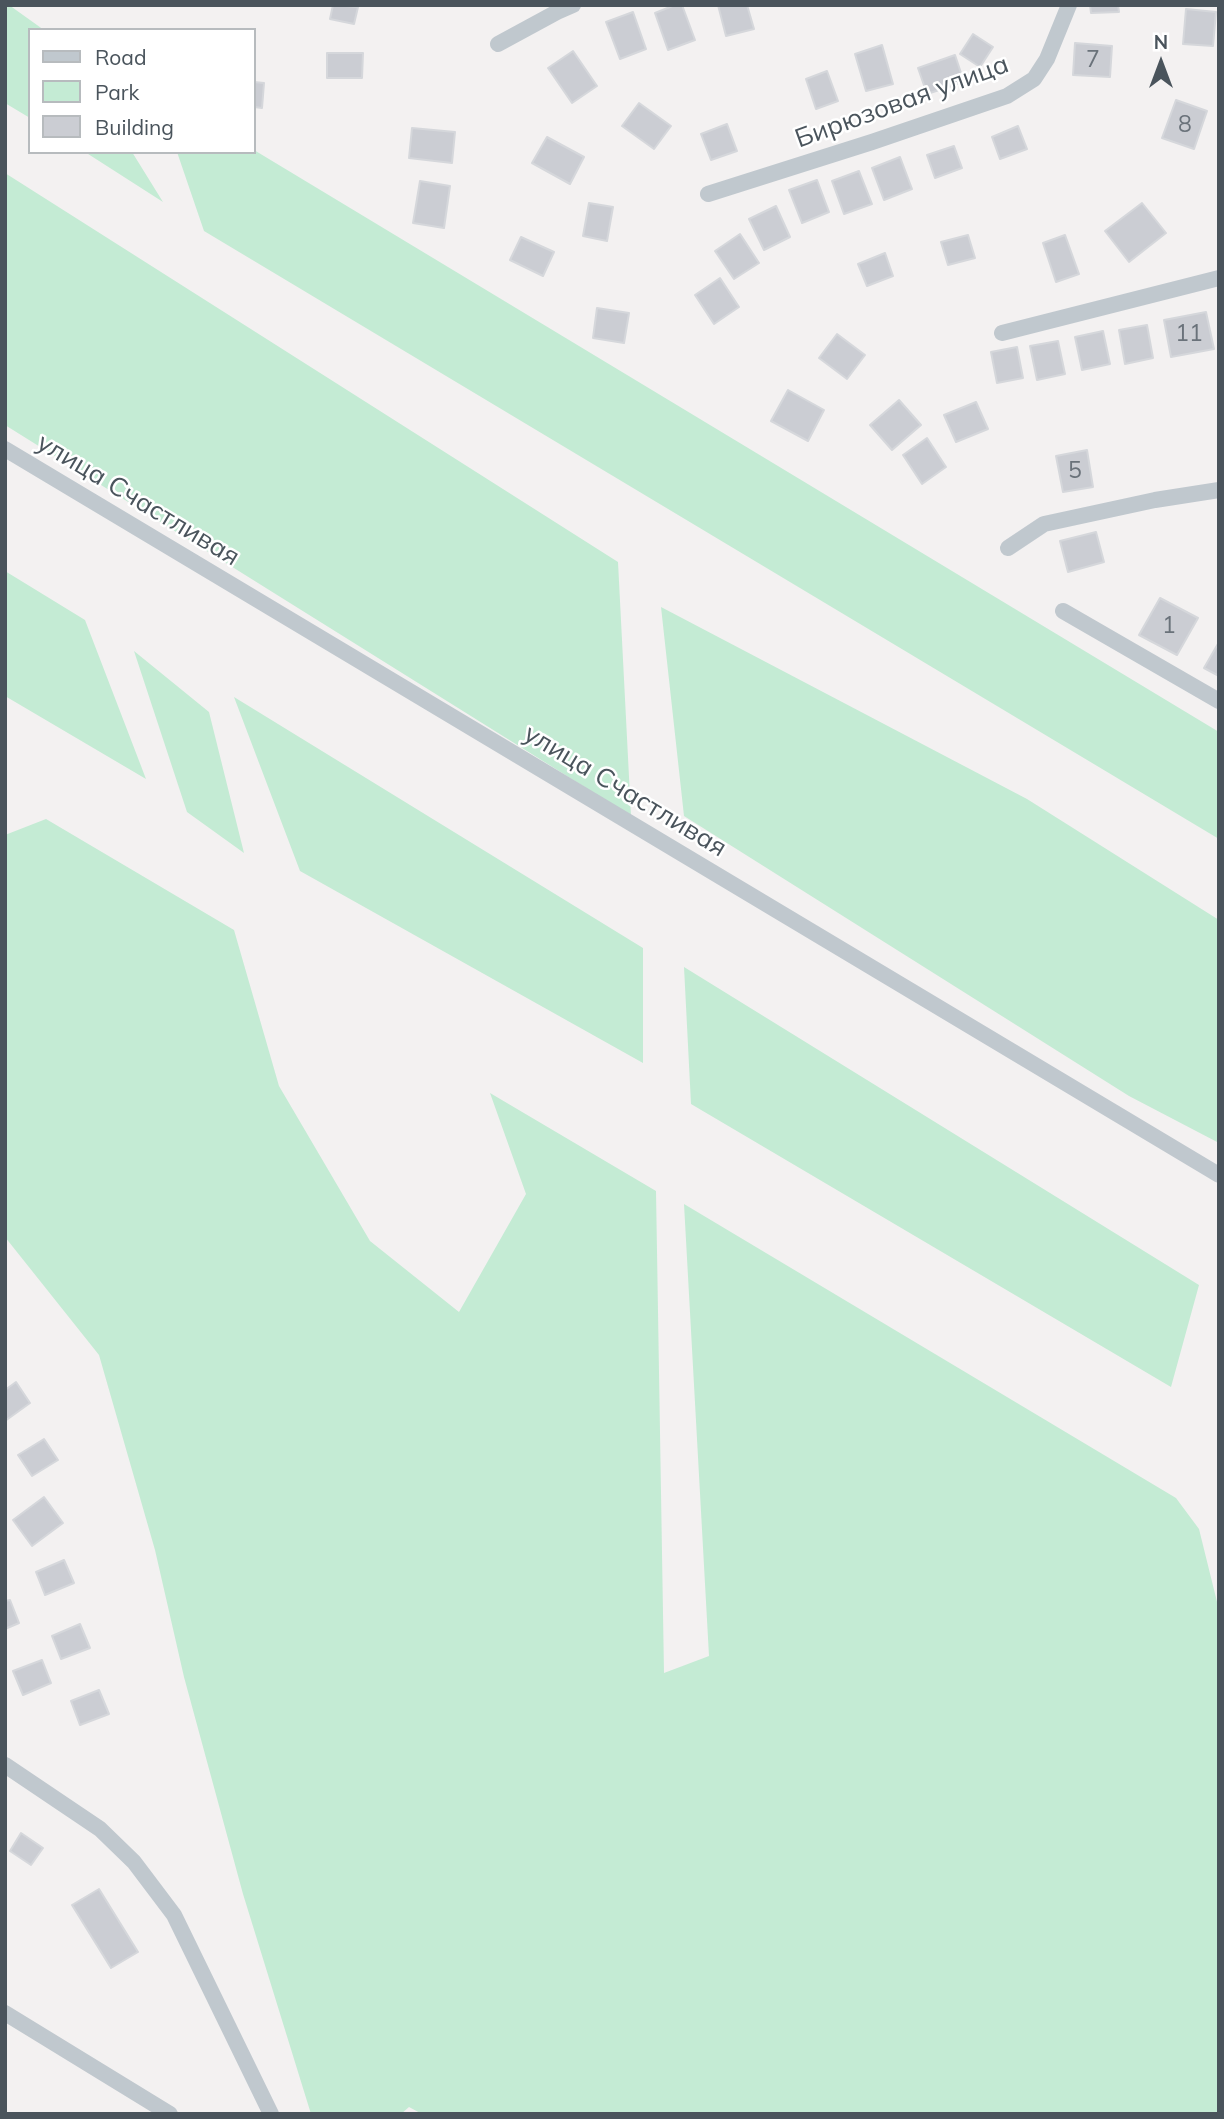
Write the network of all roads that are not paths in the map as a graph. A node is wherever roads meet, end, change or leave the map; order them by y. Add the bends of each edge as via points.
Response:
1 (573, 5) edge
2 (1069, 5) edge
3 (498, 44) dead end
4 (708, 194) dead end
5 (1219, 278) edge
6 (1002, 333) dead end
7 (5, 449) edge
8 (1219, 490) edge
9 (1008, 548) dead end
10 (1062, 611) dead end
11 (1219, 701) edge
12 (1219, 1174) edge
13 (5, 1765) edge
14 (5, 2013) edge
15 (170, 2114) edge
16 (271, 2114) edge

1 - 3 street
2 - 4 street, Бирюзовая улица via 1034,79 1007,96
5 - 6 street
7 - 12 street, улица Счастливая
8 - 9 street via 1044,524
10 - 11 street
13 - 16 street via 100,1829 134,1862 174,1915
14 - 15 street

